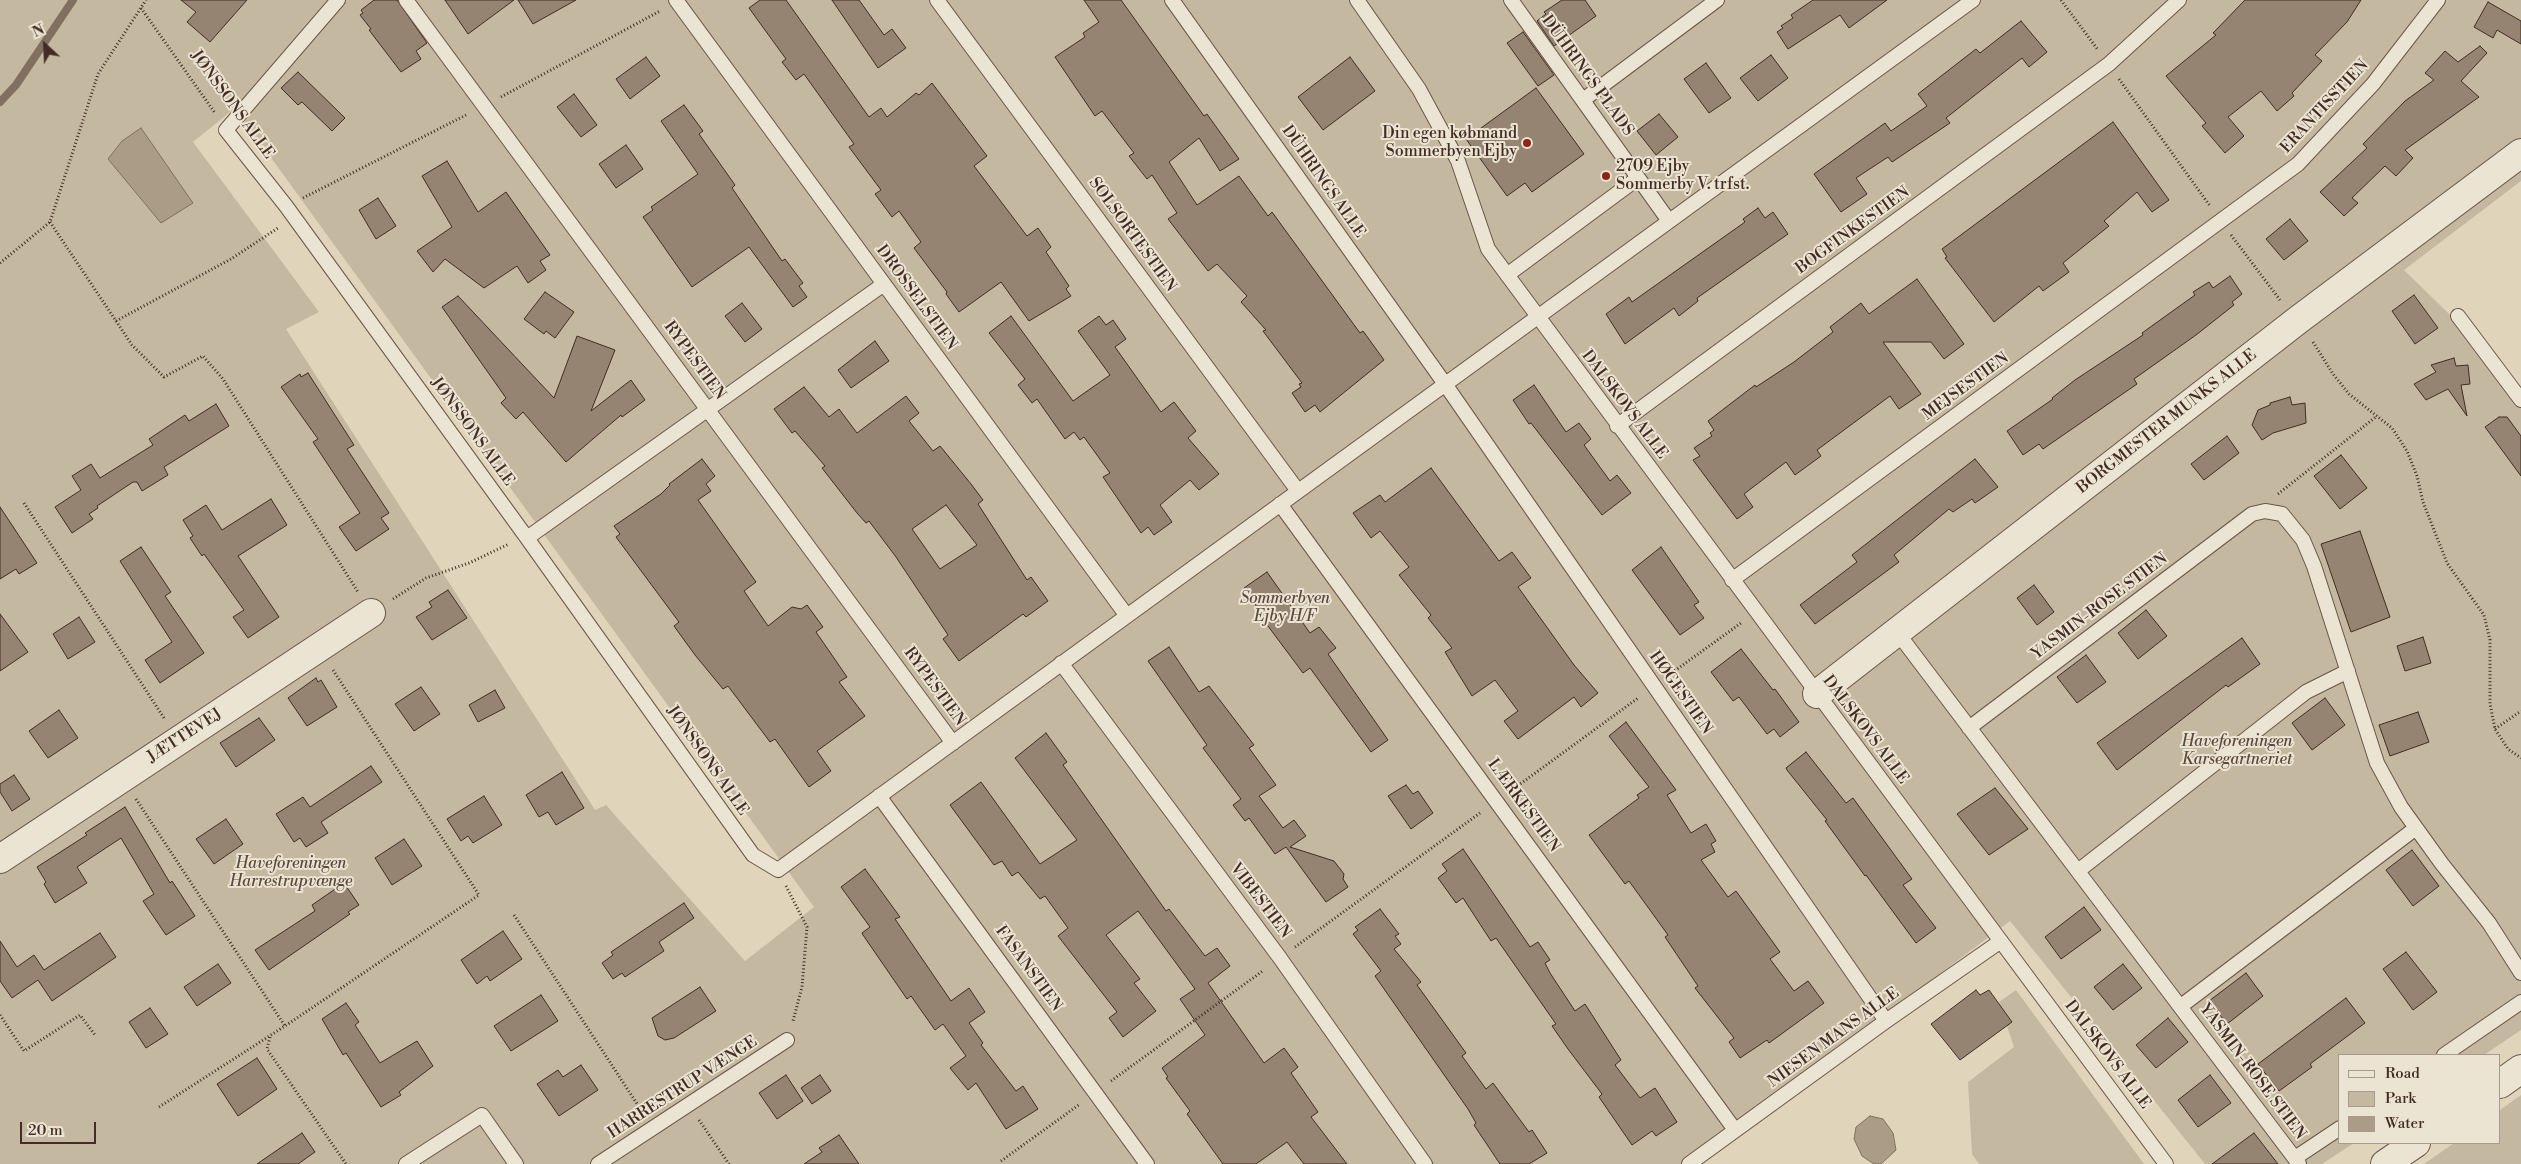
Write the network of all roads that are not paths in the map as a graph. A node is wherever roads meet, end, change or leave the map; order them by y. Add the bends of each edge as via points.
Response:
1 (338, 0) edge
2 (406, 0) edge
3 (937, 0) edge
4 (1172, 0) edge
5 (1356, 0) edge
6 (1511, 0) edge
7 (1717, 0) edge
8 (1973, 0) edge
9 (2179, 0) edge
10 (2438, 0) edge
11 (677, 1) edge
12 (1583, 100) junction
13 (2521, 153) edge
14 (1638, 178) junction
15 (1669, 221) junction
16 (2221, 222) joint
17 (1507, 276) junction
18 (884, 284) junction
19 (2458, 316) dead end
20 (1536, 318) junction
21 (1445, 384) junction
22 (2521, 400) edge
23 (708, 410) junction
24 (1617, 426) junction
25 (1298, 491) junction
26 (1280, 504) junction
27 (526, 536) junction
28 (1732, 580) junction
29 (371, 613) road end
30 (1127, 616) junction
31 (1897, 632) junction
32 (1062, 663) junction
33 (2348, 671) junction
34 (1817, 694) junction
35 (1969, 728) junction
36 (953, 742) junction
37 (879, 796) junction
38 (2416, 828) junction
39 (0, 859) edge
40 (2078, 870) junction
41 (2001, 942) junction
42 (2521, 973) edge
43 (2521, 1002) edge
44 (2181, 1006) junction
45 (1886, 1021) junction
46 (788, 1040) road end
47 (2445, 1054) edge
48 (2521, 1069) edge
49 (2501, 1083) edge
50 (1735, 1130) junction
51 (2338, 1130) edge
52 (2415, 1144) edge
53 (2297, 1161) edge
54 (406, 1164) edge
55 (516, 1164) edge
56 (598, 1164) edge
57 (1147, 1164) edge
58 (1426, 1164) edge
59 (1689, 1164) edge
60 (2166, 1164) edge
61 (2385, 1164) edge

1 - 27 lane, JØNSSONS ALLE via 226,130 295,218
2 - 23 lane, RYPESTIEN
3 - 25 lane, SOLSORTESTIEN
4 - 21 lane, DÜHRINGS ALLE
5 - 17 lane via 1423,97 1458,161 1488,249
6 - 12 lane, DÜHRINGS PLADS
7 - 12 lane
8 - 15 lane
9 - 24 lane, BOGFINKESTIEN via 2109,64
10 - 16 lane, ERANTISSTIEN via 2373,84 2298,164
11 - 18 lane, DROSSELSTIEN
12 - 14 lane, DÜHRINGS PLADS
13 - 31 street, BORGMESTER MUNKS ALLE via 2298,320
14 - 15 lane, DÜHRINGS PLADS
14 - 17 lane
15 - 20 lane
16 - 28 lane, MEJSESTIEN
17 - 20 lane
18 - 23 lane
18 - 30 lane, DROSSELSTIEN
19 - 22 lane
20 - 21 lane
20 - 24 lane, DALSKOVS ALLE
21 - 25 lane
21 - 45 lane, HØGESTIEN
23 - 27 lane
23 - 36 lane, RYPESTIEN
24 - 28 lane, DALSKOVS ALLE
25 - 26 lane
26 - 30 lane
26 - 50 lane, LÆRKESTIEN
27 - 37 lane, JØNSSONS ALLE via 753,855 778,870
28 - 34 lane, DALSKOVS ALLE
29 - 39 street, JÆTTEVEJ
30 - 32 lane
31 - 34 street, BORGMESTER MUNKS ALLE
31 - 35 lane, YASMIN-ROSE STIEN
32 - 36 lane
32 - 58 lane, VIBESTIEN via 1280,958
33 - 35 lane, YASMIN-ROSE STIEN via 2303,540 2282,514 2265,511 2252,514
33 - 38 lane via 2377,764
33 - 40 lane via 2306,692
34 - 41 lane, DALSKOVS ALLE
35 - 40 lane, YASMIN-ROSE STIEN
36 - 37 lane
37 - 57 lane, FASANSTIEN
38 - 42 lane via 2489,923
38 - 44 lane, YASMIN-ROSE STIEN
40 - 44 lane, YASMIN-ROSE STIEN
41 - 45 lane, NIESEN MANS ALLE
41 - 60 lane, DALSKOVS ALLE
43 - 47 lane
44 - 53 lane, YASMIN-ROSE STIEN
45 - 50 lane, NIESEN MANS ALLE
46 - 56 lane, HARRESTRUP VÆNGE
48 - 49 street
50 - 59 lane, NIESEN MANS ALLE
51 - 53 lane, YASMIN-ROSE STIEN
52 - 61 street
54 - 55 lane via 482,1115

